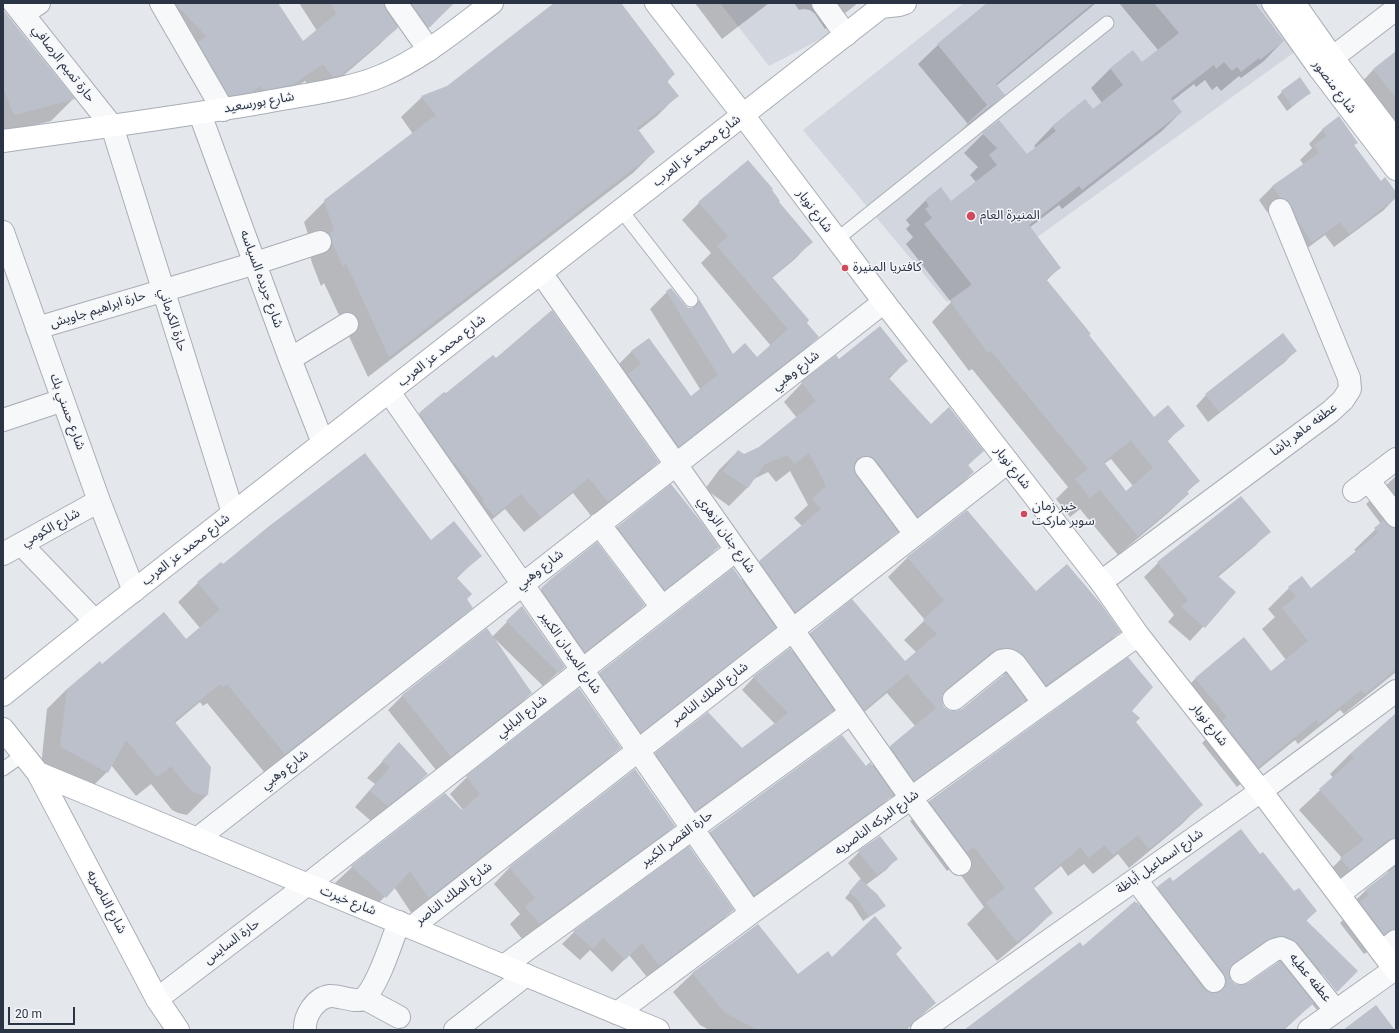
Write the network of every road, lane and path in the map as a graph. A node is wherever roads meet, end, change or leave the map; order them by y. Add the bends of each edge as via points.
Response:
1 (161, 3) edge
2 (396, 3) edge
3 (492, 3) edge
4 (656, 3) edge
5 (823, 3) edge
6 (905, 3) edge
7 (1273, 3) edge
8 (1294, 3) edge
9 (882, 5) edge
10 (25, 7) edge
11 (1396, 9) edge
12 (1107, 24) dead end
13 (846, 35) junction
14 (429, 50) junction
15 (1326, 62) junction
16 (224, 110) junction
17 (200, 114) junction
18 (742, 115) junction
19 (112, 126) junction
20 (3, 141) edge
21 (1396, 141) edge
22 (1396, 170) edge
23 (621, 210) junction
24 (1280, 210) dead end
25 (3, 232) edge
26 (836, 240) junction
27 (320, 242) dead end
28 (256, 263) junction
29 (541, 273) junction
30 (163, 291) junction
31 (691, 300) dead end
32 (884, 302) junction
33 (347, 324) dead end
34 (37, 328) junction
35 (290, 359) junction
36 (389, 392) junction
37 (63, 400) junction
38 (3, 420) edge
39 (323, 443) junction
40 (1396, 459) edge
41 (1008, 462) junction
42 (676, 464) junction
43 (866, 468) dead end
44 (99, 501) junction
45 (233, 513) junction
46 (1396, 516) edge
47 (599, 524) junction
48 (915, 534) junction
49 (12, 549) edge
50 (736, 550) junction
51 (1101, 582) junction
52 (522, 584) junction
53 (134, 590) junction
54 (662, 607) junction
55 (95, 621) junction
56 (793, 630) junction
57 (1138, 634) junction
58 (582, 670) junction
59 (1396, 691) edge
60 (3, 695) edge
61 (954, 699) dead end
62 (1043, 702) junction
63 (851, 712) junction
64 (3, 729) edge
65 (638, 750) junction
66 (23, 755) junction
67 (3, 769) edge
68 (38, 773) junction
69 (1261, 791) junction
70 (911, 798) junction
71 (692, 828) junction
72 (197, 839) junction
73 (1396, 850) edge
74 (960, 864) dead end
75 (1136, 880) junction
76 (308, 884) junction
77 (1339, 894) junction
78 (751, 913) junction
79 (406, 924) junction
80 (1389, 946) edge
81 (504, 966) junction
82 (1396, 970) edge
83 (1241, 973) dead end
84 (526, 975) junction
85 (1214, 981) dead end
86 (157, 999) junction
87 (359, 999) junction
88 (1336, 1011) junction
89 (616, 1013) junction
90 (399, 1017) dead end
91 (178, 1030) edge
92 (305, 1030) edge
93 (455, 1030) edge
94 (658, 1030) edge
95 (922, 1030) edge
96 (1309, 1030) edge

1 - 16 street
2 - 14 street
3 - 14 street, شارع بورسعيد
4 - 18 street, شارع نوبار
5 - 13 street
6 - 9 street, شارع محمد عز العرب
7 - 15 street, شارع منصور
8 - 15 street, شارع منصور
9 - 13 street, شارع محمد عز العرب
10 - 19 street, حارة تميم الرصافي
11 - 15 street
12 - 26 lane
13 - 18 street, شارع محمد عز العرب
14 - 16 street, شارع بورسعيد via 380,77 354,85
15 - 21 street, شارع منصور
15 - 22 street, شارع منصور
16 - 17 street, شارع بورسعيد
17 - 19 street, شارع بورسعيد
17 - 28 street, شارع جريده السياسه
18 - 23 street, شارع محمد عز العرب
18 - 26 street, شارع نوبار
19 - 20 street, شارع بورسعيد
19 - 30 street, حارة الكرماني
23 - 29 street, شارع محمد عز العرب
23 - 31 lane
24 - 51 street, عطفه ماهر باشا via 1349,378 1350,389 1330,412
25 - 34 street, شارع حسني بك
26 - 32 street, شارع نوبار
27 - 28 street, حارة ابراهيم جاويش
28 - 30 street, حارة ابراهيم جاويش
28 - 35 street, شارع جريده السياسه
29 - 36 street, شارع محمد عز العرب
29 - 42 street, شارع جنان الزهري
30 - 34 street, حارة ابراهيم جاويش
30 - 45 street, حارة الكرماني
32 - 41 street, شارع نوبار
32 - 42 street, شارع وهبي
33 - 35 street
34 - 37 street, شارع حسني بك
35 - 39 street, شارع جريده السياسه
36 - 39 street, شارع محمد عز العرب
36 - 52 street, شارع الميدان الكبير
37 - 38 street
37 - 44 street, شارع حسني بك
39 - 45 street, شارع محمد عز العرب
40 - 46 street via 1361,485
41 - 48 street, شارع الملك الناصر
41 - 51 street, شارع نوبار
42 - 47 street, شارع وهبي
42 - 50 street, شارع جنان الزهري
43 - 48 street
44 - 49 street, شارع الكومي
44 - 53 street, شارع حسني بك
45 - 53 street, شارع محمد عز العرب
47 - 52 street, شارع وهبي
47 - 54 street
48 - 56 street, شارع الملك الناصر
49 - 55 street
50 - 54 street, شارع البابلي
50 - 56 street, شارع جنان الزهري
51 - 57 street, شارع نوبار
52 - 58 street, شارع الميدان الكبير
52 - 72 street, شارع وهبي
53 - 55 street, شارع محمد عز العرب
54 - 58 street, شارع البابلي
55 - 60 street, شارع محمد عز العرب
56 - 63 street, شارع جنان الزهري
56 - 65 street, شارع الملك الناصر
57 - 62 street, شارع البركه الناصريه
57 - 69 street, شارع نوبار
58 - 65 street, شارع الميدان الكبير
58 - 76 street, شارع البابلي
59 - 69 street, شارع اسماعيل أباظة
61 - 62 street via 1001,661 1006,660 1015,664
62 - 70 street, شارع البركه الناصريه
63 - 70 street, شارع جنان الزهري
63 - 71 street, حارة القصر الكبير
64 - 66 street, شارع الناصريه
65 - 71 street, شارع الميدان الكبير
65 - 79 street, شارع الملك الناصر
66 - 67 lane
66 - 68 street, شارع الناصريه
68 - 72 street, شارع خيرت
68 - 86 street, شارع الناصريه
69 - 75 street, شارع اسماعيل أباظة
69 - 77 street, شارع نوبار
70 - 74 street, شارع جنان الزهري
70 - 78 street, شارع البركه الناصريه
71 - 78 street, شارع الميدان الكبير
71 - 81 street, حارة القصر الكبير
72 - 76 street, شارع خيرت
73 - 77 street
75 - 85 street
75 - 95 street, شارع اسماعيل أباظة
76 - 79 street, شارع خيرت
76 - 86 street, حارة السايس
77 - 80 street, شارع نوبار
78 - 89 street, شارع البركه الناصريه
79 - 81 street, شارع خيرت
79 - 87 street via 374,984
80 - 82 street, شارع نوبار
81 - 84 street, شارع خيرت
82 - 88 street
83 - 88 street, عطفه عطيه via 1274,950 1281,948 1288,951
84 - 89 street, شارع خيرت
84 - 93 street
86 - 91 street, شارع الناصريه
87 - 90 street
87 - 92 street via 329,996 316,1003 309,1011
88 - 96 street
89 - 94 street, شارع خيرت

